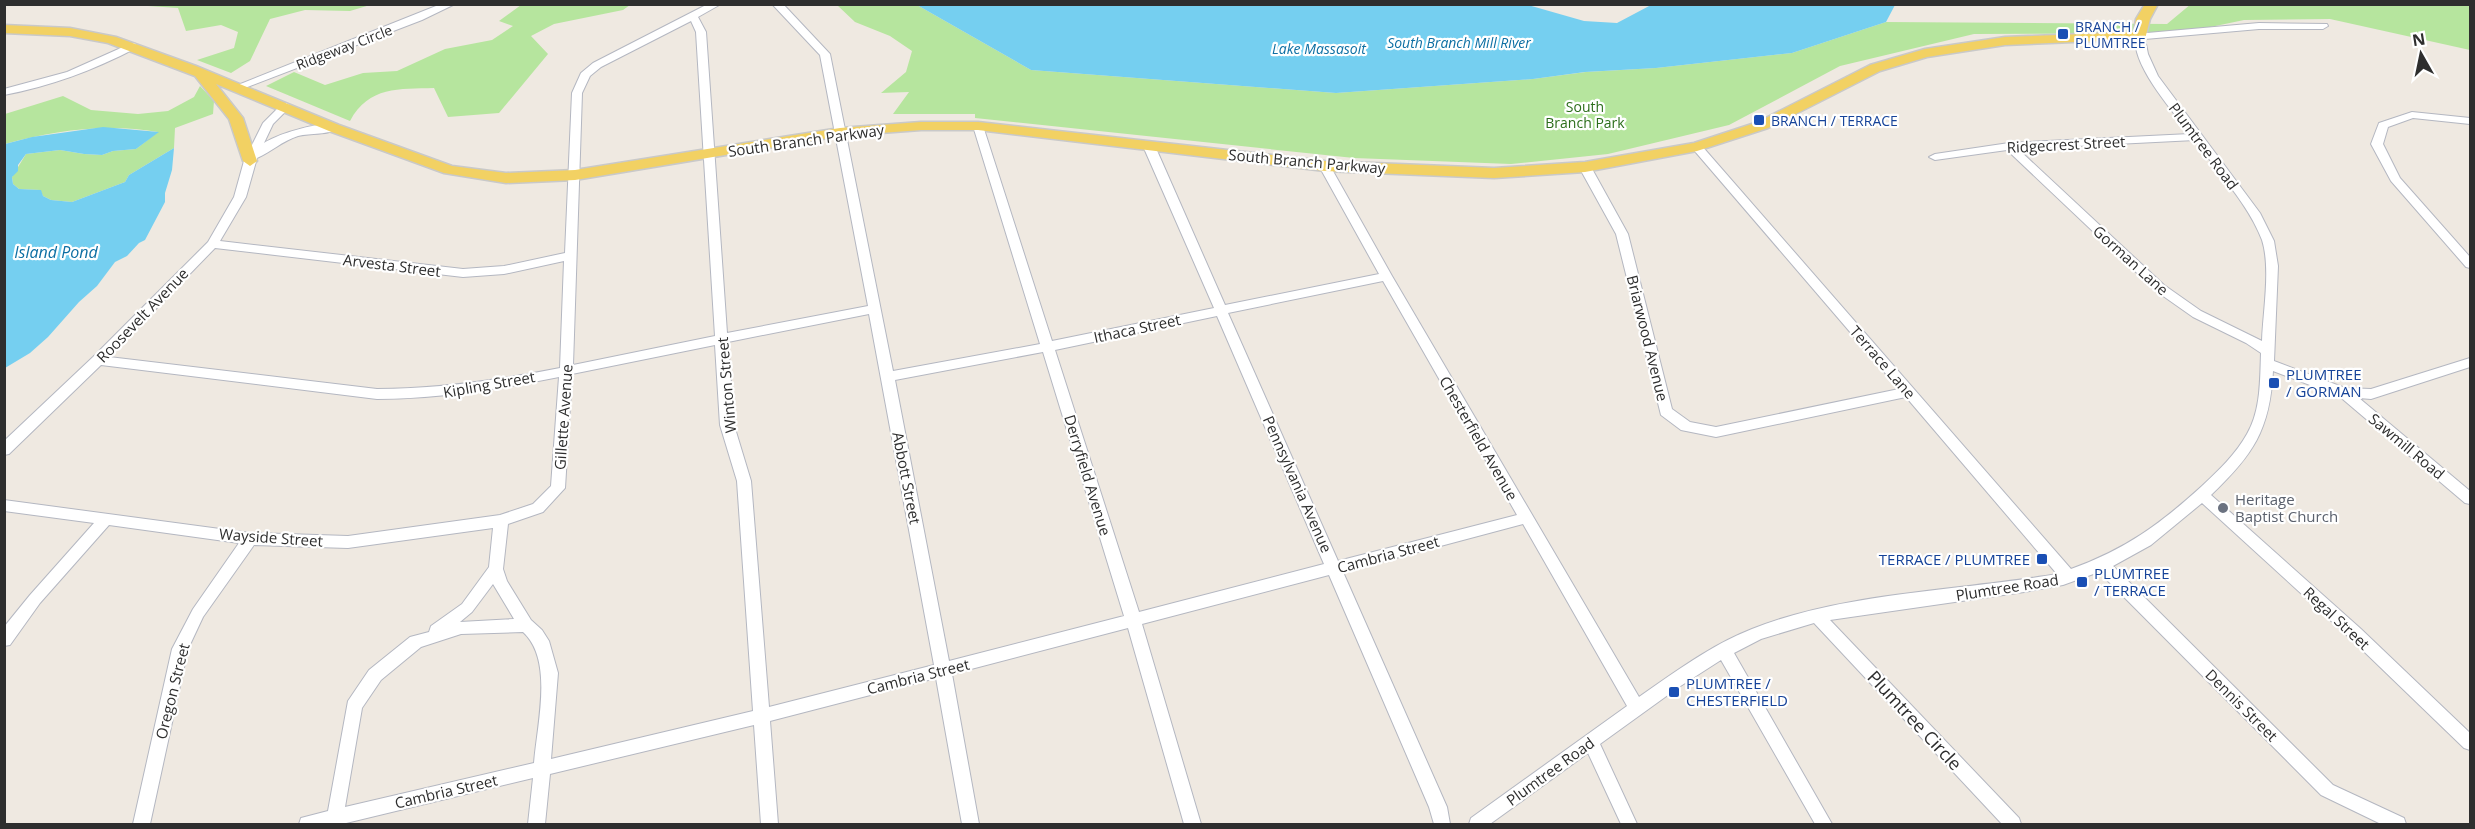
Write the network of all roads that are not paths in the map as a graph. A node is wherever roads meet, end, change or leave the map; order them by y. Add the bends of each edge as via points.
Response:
1 (450, 4) edge
2 (716, 4) edge
3 (777, 4) edge
4 (2152, 4) edge
5 (693, 16) junction
6 (2323, 26) dead end
7 (4, 29) edge
8 (2140, 36) junction
9 (132, 46) junction
10 (197, 71) junction
11 (238, 87) junction
12 (4, 92) edge
13 (286, 106) junction
14 (2470, 121) edge
15 (978, 126) junction
16 (334, 128) junction
17 (840, 132) junction
18 (2198, 137) junction
19 (1149, 146) junction
20 (2009, 146) junction
21 (1697, 147) junction
22 (708, 154) junction
23 (1935, 156) dead end
24 (250, 161) junction
25 (1325, 166) junction
26 (1585, 167) junction
27 (575, 175) junction
28 (212, 244) junction
29 (571, 256) junction
30 (2470, 264) edge
31 (1386, 276) junction
32 (875, 309) junction
33 (1221, 310) junction
34 (722, 338) junction
35 (1047, 347) junction
36 (2268, 358) junction
37 (98, 360) junction
38 (2470, 362) edge
39 (566, 371) junction
40 (887, 376) junction
41 (1909, 392) junction
42 (2344, 393) junction
43 (4, 450) edge
44 (2202, 495) junction
45 (2470, 499) edge
46 (4, 505) edge
47 (1526, 518) junction
48 (106, 519) junction
49 (501, 521) junction
50 (250, 539) junction
51 (2102, 565) junction
52 (496, 569) junction
53 (1335, 569) junction
54 (2069, 577) junction
55 (1817, 616) junction
56 (1134, 622) junction
57 (526, 625) junction
58 (4, 640) edge
59 (416, 642) junction
60 (1724, 650) junction
61 (943, 670) junction
62 (1637, 708) junction
63 (763, 716) junction
64 (1591, 742) junction
65 (2470, 743) edge
66 (542, 768) junction
67 (334, 821) edge
68 (141, 825) edge
69 (307, 825) edge
70 (537, 825) edge
71 (771, 825) edge
72 (971, 825) edge
73 (1193, 825) edge
74 (1442, 825) edge
75 (1477, 825) edge
76 (1629, 825) edge
77 (1824, 825) edge
78 (2013, 825) edge
79 (2398, 825) edge

1 - 11 street, Ridgeway Circle
2 - 5 street, Gillette Avenue
3 - 17 street, Abbott Street via 825,54
4 - 8 main road via 2143,18
5 - 22 street, Winton Street via 701,32
5 - 27 street, Gillette Avenue via 597,65 585,75 578,93
6 - 8 street, South Branch Parkway via 2259,26
7 - 9 main road via 80,33
8 - 18 street, Plumtree Road via 2149,69
8 - 21 main road, South Branch Parkway via 2005,41 1925,53 1875,68 1763,125
9 - 10 main road
9 - 12 street via 88,69
10 - 11 main road
10 - 24 main road via 236,118
11 - 13 main road
13 - 16 main road, South Branch Parkway
13 - 24 street, Roosevelt Avenue via 268,123
14 - 30 street via 2412,116 2383,125 2377,144 2395,179
15 - 17 main road, South Branch Parkway
15 - 19 main road, South Branch Parkway
15 - 35 street, Derryfield Avenue
16 - 24 street via 285,136 271,142
16 - 27 main road, South Branch Parkway via 449,170 506,178
17 - 22 main road, South Branch Parkway
17 - 32 street, Abbott Street
18 - 20 street, Ridgecrest Street
18 - 36 street, Plumtree Road via 2246,202 2268,241 2272,266
19 - 25 main road, South Branch Parkway
19 - 33 street, Pennsylvania Avenue
20 - 23 street, Ridgecrest Street
20 - 36 street, Gorman Lane via 2160,288 2198,314 2251,340
21 - 26 main road, South Branch Parkway
21 - 41 street, Terrace Lane
22 - 27 main road, South Branch Parkway
22 - 34 street, Winton Street
24 - 28 street, Roosevelt Avenue via 240,196
25 - 26 main road, South Branch Parkway via 1494,173
25 - 31 street, Chesterfield Avenue
26 - 41 street, Briarwood Avenue via 1622,234 1665,412 1686,426 1716,432
27 - 29 street, Gillette Avenue
28 - 29 street, Arvesta Street via 463,273 504,270
28 - 37 street, Roosevelt Avenue
29 - 39 street, Gillette Avenue
31 - 33 street, Ithaca Street
31 - 47 street, Chesterfield Avenue
32 - 34 street, Kipling Street
32 - 40 street, Abbott Street
33 - 35 street, Ithaca Street
33 - 53 street, Pennsylvania Avenue
34 - 39 street, Kipling Street
34 - 63 street, Winton Street via 728,432 744,481
35 - 40 street, Ithaca Street
35 - 56 street, Derryfield Avenue
36 - 42 street, Gorman Lane
36 - 44 street, Plumtree Road via 2265,401 2254,435 2237,460
37 - 39 street, Kipling Street via 396,395 446,392
37 - 43 street, Roosevelt Avenue
38 - 42 street via 2371,394
39 - 49 street, Gillette Avenue via 558,488 538,508
40 - 61 street, Abbott Street
41 - 54 street, Terrace Lane
42 - 45 street, Sawmill Road
44 - 51 street, Plumtree Road via 2146,541
44 - 65 street, Regal Street
46 - 48 street, Wayside Street
47 - 53 street, Cambria Street
47 - 62 street, Chesterfield Avenue
48 - 50 street, Wayside Street
48 - 58 street
49 - 50 street, Wayside Street via 348,542
49 - 52 street
50 - 68 street, Oregon Street via 198,613 180,649
51 - 54 street, Plumtree Road
51 - 79 street, Dennis Street via 2327,790
52 - 57 street
52 - 59 street via 467,608
53 - 56 street, Cambria Street
53 - 74 street, Pennsylvania Avenue via 1438,807
54 - 55 street, Plumtree Road
55 - 60 street, Plumtree Road via 1773,628
55 - 78 street, Plumtree Circle
56 - 61 street, Cambria Street
56 - 73 street, Derryfield Avenue
57 - 59 street via 460,628
57 - 66 street via 543,646 550,673
59 - 67 street via 375,675 354,706
60 - 62 street, Plumtree Road
60 - 77 street
61 - 63 street, Cambria Street
61 - 72 street, Abbott Street
62 - 64 street, Plumtree Road
63 - 66 street, Cambria Street
63 - 71 street, Winton Street
64 - 75 street, Plumtree Road
64 - 76 street
66 - 67 street, Cambria Street
66 - 70 street
67 - 69 street, Cambria Street

